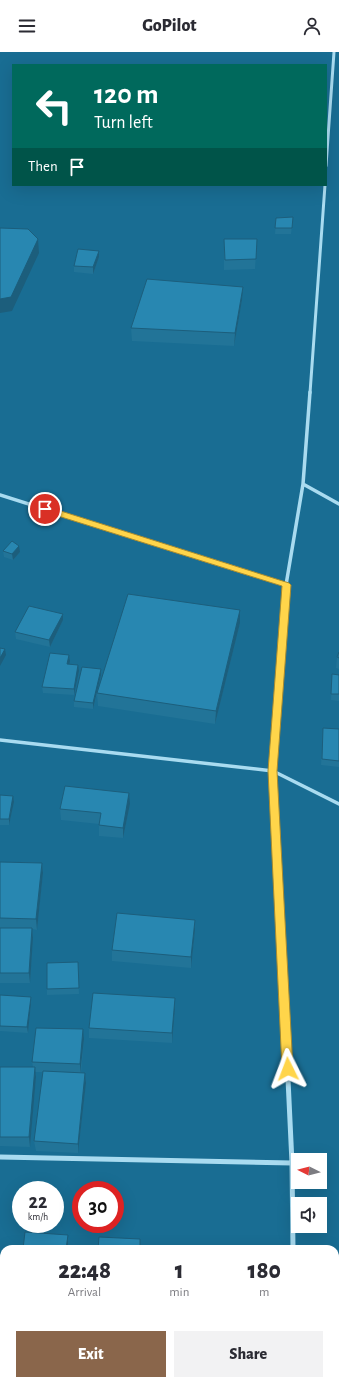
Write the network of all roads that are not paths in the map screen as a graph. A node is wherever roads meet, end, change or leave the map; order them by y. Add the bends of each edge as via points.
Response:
1 (334, 52) edge
2 (327, 152) edge
3 (325, 186) edge
4 (303, 484) junction
5 (0, 495) edge
6 (339, 504) edge
7 (286, 585) junction
8 (0, 740) edge
9 (273, 771) junction
10 (339, 804) edge
11 (292, 1153) edge
12 (0, 1156) edge
13 (291, 1163) edge
14 (292, 1189) edge
15 (293, 1245) edge

1 - 2 street
3 - 4 street
4 - 6 street
4 - 7 street
5 - 7 street
7 - 9 street
8 - 9 street
9 - 10 street
9 - 11 street
12 - 13 street
14 - 15 street

